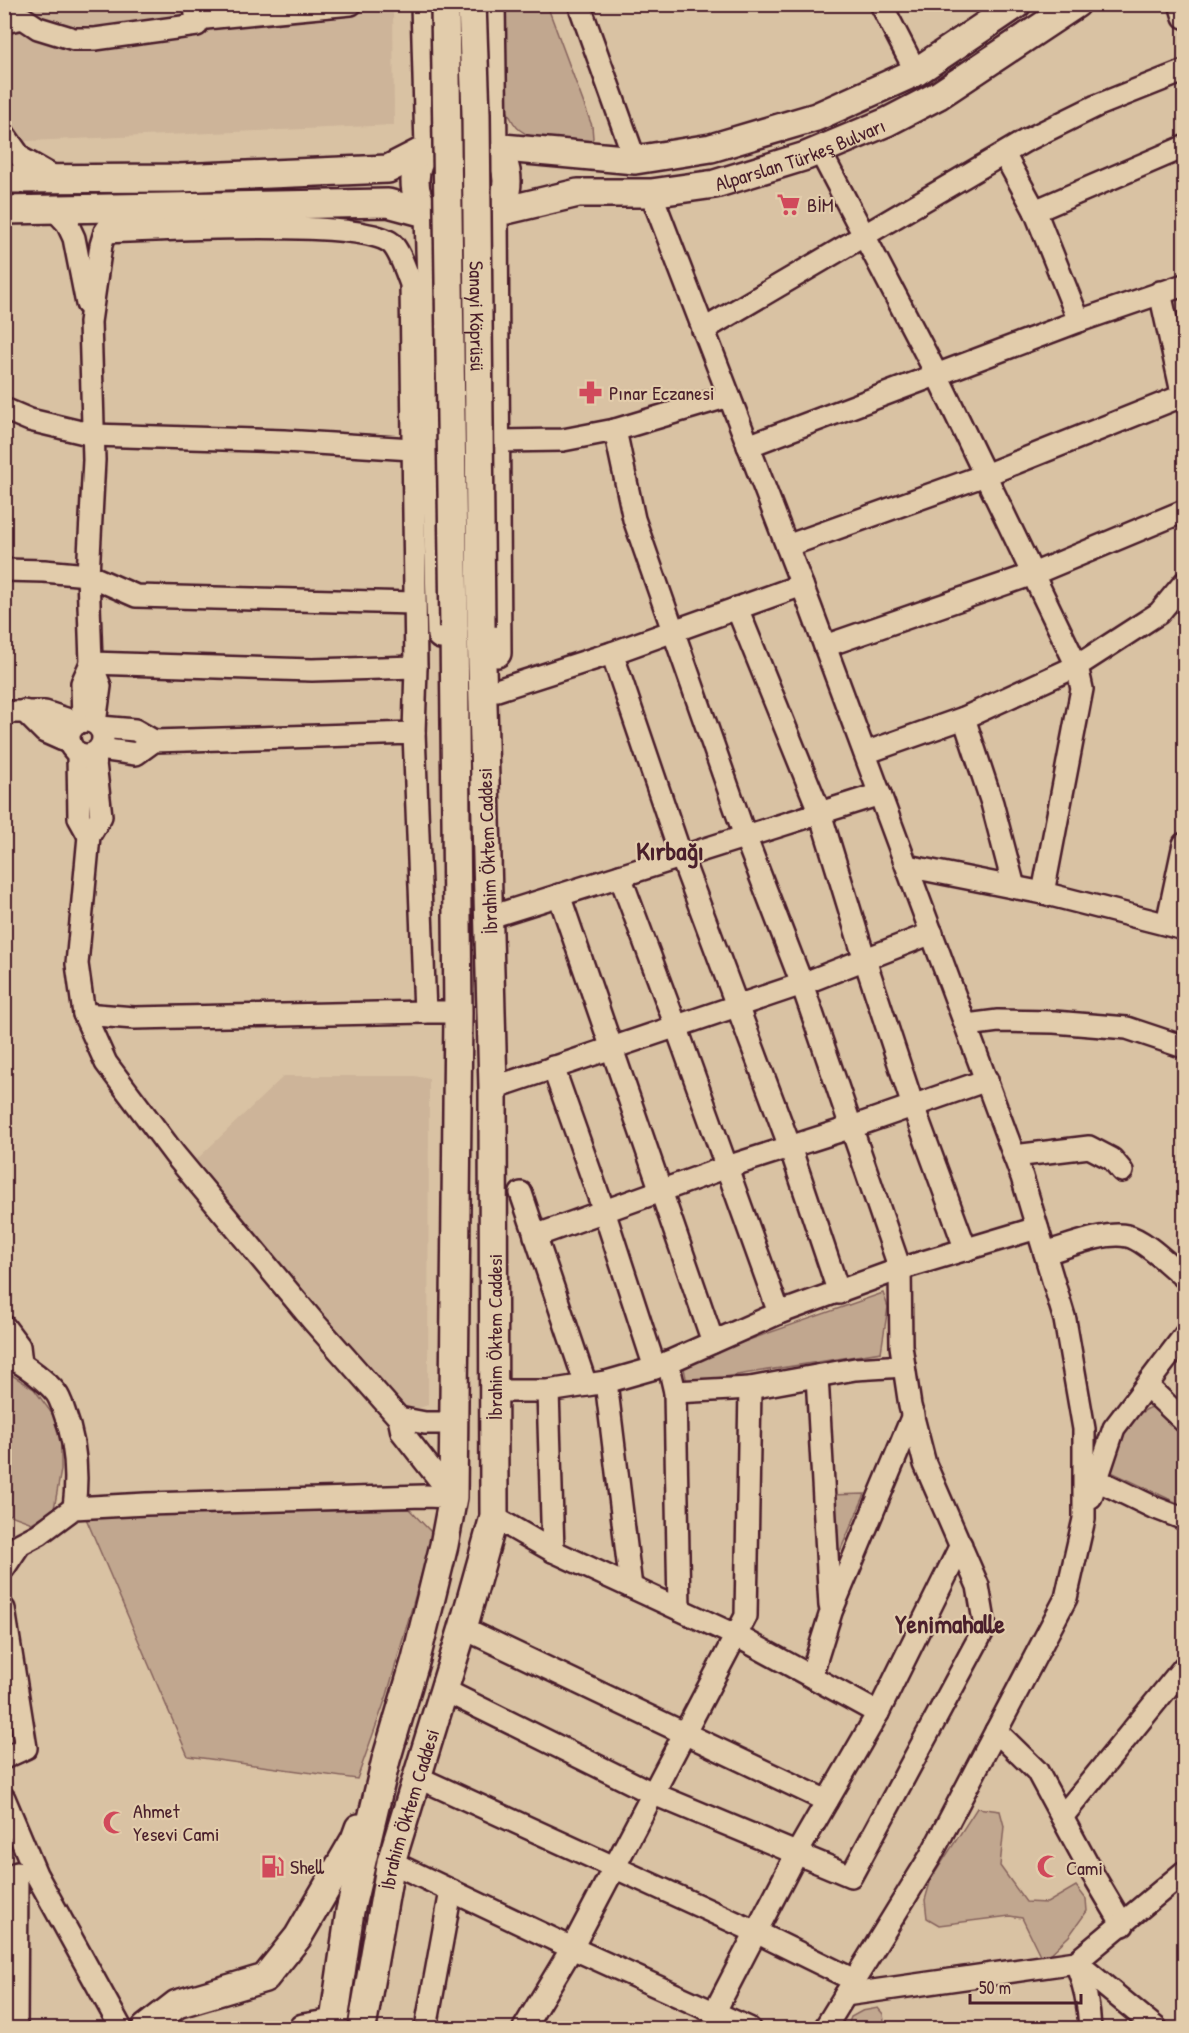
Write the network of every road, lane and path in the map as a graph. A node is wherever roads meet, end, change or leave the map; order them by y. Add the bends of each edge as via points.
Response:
1 (351, 4) edge
2 (425, 4) edge
3 (444, 4) edge
4 (472, 4) edge
5 (491, 4) edge
6 (579, 4) edge
7 (881, 4) edge
8 (1017, 4) edge
9 (1076, 4) edge
10 (1180, 4) edge
11 (196, 11) edge
12 (1185, 16) edge
13 (4, 22) edge
14 (1185, 71) edge
15 (916, 72) junction
16 (4, 134) edge
17 (493, 147) junction
18 (1185, 147) edge
19 (429, 148) junction
20 (820, 151) junction
21 (1004, 154) junction
22 (577, 155) junction
23 (635, 160) junction
24 (388, 169) junction
25 (56, 178) junction
26 (4, 179) edge
27 (578, 193) junction
28 (651, 193) junction
29 (388, 203) junction
30 (124, 207) junction
31 (54, 209) junction
32 (4, 210) edge
33 (1035, 211) junction
34 (494, 213) junction
35 (429, 214) junction
36 (105, 231) junction
37 (863, 235) junction
38 (1185, 285) edge
39 (1160, 292) junction
40 (1079, 321) junction
41 (90, 322) junction
42 (703, 330) junction
43 (937, 375) junction
44 (729, 396) junction
45 (1183, 399) edge
46 (4, 409) edge
47 (615, 430) junction
48 (93, 435) junction
49 (496, 441) junction
50 (748, 446) junction
51 (425, 450) junction
52 (985, 475) junction
53 (1185, 511) edge
54 (787, 546) junction
55 (4, 570) edge
56 (1033, 574) junction
57 (88, 575) junction
58 (1185, 583) edge
59 (802, 585) junction
60 (414, 603) junction
61 (737, 608) junction
62 (467, 627) junction
63 (673, 631) junction
64 (825, 646) junction
65 (612, 653) junction
66 (91, 663) junction
67 (1077, 666) junction
68 (416, 667) junction
69 (497, 690) junction
70 (14, 712) edge
71 (964, 718) junction
72 (89, 724) junction
73 (414, 733) junction
74 (154, 741) junction
75 (86, 750) junction
76 (865, 753) junction
77 (880, 794) junction
78 (820, 813) junction
79 (457, 831) junction
80 (745, 836) junction
81 (486, 840) junction
82 (1185, 844) edge
83 (681, 856) junction
84 (907, 866) junction
85 (620, 876) junction
86 (1014, 887) junction
87 (1043, 893) junction
88 (558, 895) junction
89 (490, 917) junction
90 (1176, 926) edge
91 (932, 933) junction
92 (865, 960) junction
93 (802, 984) junction
94 (736, 1006) junction
95 (425, 1012) junction
96 (458, 1012) junction
97 (84, 1014) junction
98 (967, 1025) junction
99 (676, 1026) junction
100 (611, 1047) junction
101 (1185, 1047) edge
102 (553, 1067) junction
103 (987, 1080) junction
104 (493, 1088) junction
105 (913, 1106) junction
106 (852, 1127) junction
107 (790, 1147) junction
108 (1014, 1156) junction
109 (727, 1167) junction
110 (1122, 1171) dead end
111 (662, 1191) junction
112 (521, 1193) dead end
113 (604, 1211) junction
114 (1037, 1228) junction
115 (535, 1236) junction
116 (966, 1250) junction
117 (1045, 1253) junction
118 (900, 1269) junction
119 (1185, 1277) edge
120 (839, 1293) junction
121 (779, 1313) junction
122 (4, 1326) edge
123 (1185, 1336) edge
124 (713, 1342) junction
125 (13, 1358) edge
126 (661, 1365) junction
127 (904, 1366) junction
128 (817, 1376) junction
129 (596, 1384) junction
130 (1147, 1386) junction
131 (750, 1388) junction
132 (494, 1391) junction
133 (548, 1391) junction
134 (675, 1392) junction
135 (913, 1415) junction
136 (399, 1418) junction
137 (1185, 1421) edge
138 (453, 1424) junction
139 (494, 1430) junction
140 (1095, 1479) junction
141 (453, 1497) junction
142 (74, 1508) junction
143 (494, 1517) junction
144 (1084, 1519) junction
145 (1185, 1520) edge
146 (961, 1545) junction
147 (553, 1551) junction
148 (4, 1568) edge
149 (631, 1587) junction
150 (4, 1609) edge
151 (679, 1609) junction
152 (831, 1612) junction
153 (463, 1628) junction
154 (737, 1636) junction
155 (1185, 1667) edge
156 (811, 1676) junction
157 (444, 1690) junction
158 (878, 1713) junction
159 (996, 1731) junction
160 (686, 1734) junction
161 (4, 1758) edge
162 (386, 1760) junction
163 (417, 1777) junction
164 (654, 1794) junction
165 (4, 1798) edge
166 (827, 1801) junction
167 (1062, 1817) junction
168 (797, 1853) junction
169 (391, 1862) junction
170 (615, 1867) junction
171 (1185, 1872) edge
172 (19, 1873) edge
173 (451, 1891) junction
174 (1123, 1924) junction
175 (756, 1932) junction
176 (572, 1948) junction
177 (1076, 1962) junction
178 (850, 1988) junction
179 (714, 2013) junction
180 (333, 2026) edge
181 (828, 2026) edge
182 (16, 2028) edge
183 (121, 2028) edge
184 (146, 2028) edge
185 (303, 2028) edge
186 (362, 2028) edge
187 (426, 2028) edge
188 (524, 2028) edge
189 (749, 2028) edge
190 (1090, 2028) edge
191 (1156, 2028) edge

1 - 11 street
2 - 19 main road
3 - 62 main road, Sanayi Köprüsü, bridge
4 - 62 main road, Sanayi Köprüsü, bridge via 476,114
5 - 17 main road
6 - 23 street
7 - 15 street
8 - 15 main road, Alparslan Türkeş Bulvarı
9 - 20 main road, Alparslan Türkeş Bulvarı via 939,94
10 - 12 street
11 - 13 street via 196,25 95,39 74,39 38,28 23,18
14 - 21 street via 1096,106
15 - 23 main road, Alparslan Türkeş Bulvarı via 816,117 711,148
16 - 25 street via 21,158
17 - 19 main road via 468,135 453,135
17 - 22 main road, Alparslan Türkeş Bulvarı
17 - 34 main road via 504,166 507,187
18 - 33 street
19 - 24 main road
19 - 35 main road via 416,174 418,195
20 - 28 main road, Alparslan Türkeş Bulvarı via 715,184
20 - 37 street
21 - 33 street
21 - 37 street
22 - 23 main road, Alparslan Türkeş Bulvarı
22 - 27 main road via 566,161 558,174 565,187
24 - 25 main road
24 - 29 main road via 399,184 397,195
25 - 26 main road
27 - 28 main road, Alparslan Türkeş Bulvarı
27 - 34 main road, Alparslan Türkeş Bulvarı
28 - 42 street
29 - 30 main road
29 - 35 main road
30 - 31 main road
30 - 36 street
31 - 32 main road
31 - 41 street via 74,238
33 - 40 street
34 - 35 main road via 469,226 441,222
34 - 49 main road
35 - 51 main road
36 - 41 street
36 - 51 street via 332,229 391,243 411,284
37 - 42 street
37 - 43 street
38 - 39 street
39 - 40 street
39 - 45 street
40 - 43 street
41 - 48 street
42 - 44 street
43 - 50 street
43 - 52 street
44 - 47 street
44 - 50 street
45 - 52 street
46 - 48 street via 30,420
47 - 49 street via 562,440
47 - 63 street via 634,519
48 - 51 street
48 - 57 street
49 - 69 main road
50 - 54 street
51 - 60 street
51 - 79 main road via 443,711
52 - 54 street
52 - 56 street
53 - 56 street
54 - 59 street
55 - 57 street
56 - 64 street
56 - 67 street
57 - 60 street via 136,596
57 - 66 street
58 - 67 street via 1159,613
59 - 61 street
59 - 64 street
60 - 68 street
61 - 63 street
61 - 78 street
62 - 79 main road, İbrahim Öktem Caddesi
62 - 81 main road, İbrahim Öktem Caddesi
63 - 65 street
63 - 80 street
64 - 76 street
65 - 69 street
65 - 83 street
66 - 68 street via 312,670
66 - 72 street via 100,686
67 - 71 street
67 - 87 street via 1082,689
68 - 73 street
69 - 81 main road
70 - 72 street via 45,712
70 - 75 street via 45,732
71 - 76 street
71 - 86 street
72 - 74 street via 135,730
72 - 75 street via 103,734 104,742
72 - 75 street via 72,728 69,735
73 - 74 street
73 - 95 street
74 - 75 street via 136,754
75 - 97 street via 101,816 89,836 77,964
76 - 77 street
77 - 78 street
77 - 84 street
78 - 80 street
78 - 92 street
79 - 96 main road, İbrahim Öktem Caddesi
80 - 83 street
80 - 93 street
81 - 89 main road, İbrahim Öktem Caddesi
82 - 90 street
83 - 85 street
83 - 94 street
84 - 86 street
84 - 91 street
85 - 88 street
85 - 99 street
86 - 87 street
87 - 90 street
88 - 89 street
88 - 100 street
89 - 104 main road, İbrahim Öktem Caddesi
91 - 92 street
91 - 98 street
92 - 93 street
92 - 105 street
93 - 94 street
93 - 106 street
94 - 99 street
94 - 107 street
95 - 96 street
95 - 97 street via 134,1018
96 - 138 main road, İbrahim Öktem Caddesi
97 - 136 street via 106,1064 175,1155
98 - 101 street via 1054,1022 1127,1028
98 - 103 street
99 - 100 street
99 - 109 street
100 - 102 street
100 - 111 street
102 - 104 street
102 - 113 street
103 - 105 street
103 - 108 street
104 - 132 main road, İbrahim Öktem Caddesi
105 - 106 street
105 - 116 street
106 - 107 street
106 - 118 street
107 - 109 street
107 - 120 street
108 - 110 street via 1089,1148 1112,1159
108 - 114 street
109 - 111 street
109 - 121 street
111 - 113 street
111 - 124 street
112 - 115 street
113 - 115 street
113 - 126 street
114 - 116 street
114 - 117 street
115 - 129 street
116 - 118 street
117 - 119 street via 1100,1238 1128,1236
117 - 144 street via 1065,1320 1084,1429
118 - 120 street
118 - 127 street
120 - 121 street
121 - 124 street
122 - 125 street via 19,1346
123 - 130 street
124 - 126 street
125 - 142 street via 58,1395 75,1454
126 - 129 street
126 - 134 street
127 - 128 street
127 - 135 street
128 - 131 street
128 - 152 street
129 - 133 street
129 - 149 street
130 - 137 street
130 - 140 street via 1114,1428
131 - 134 street
131 - 154 street via 746,1616
132 - 133 street
132 - 139 main road, İbrahim Öktem Caddesi
133 - 147 street
134 - 151 street
135 - 146 street via 926,1464
135 - 152 street
136 - 138 street
136 - 141 street via 402,1432
138 - 139 main road via 477,1424
138 - 141 main road, İbrahim Öktem Caddesi
139 - 143 main road, İbrahim Öktem Caddesi
140 - 144 street
140 - 145 street
141 - 142 street
141 - 143 main road
141 - 162 main road, İbrahim Öktem Caddesi via 416,1659
142 - 148 street via 20,1544
143 - 147 street
143 - 153 main road, İbrahim Öktem Caddesi
144 - 159 street via 1066,1599
146 - 158 street
146 - 168 street via 978,1586 985,1627 851,1876
147 - 149 street
149 - 151 street
150 - 161 street via 26,1748
151 - 154 street
152 - 156 street
153 - 157 main road, İbrahim Öktem Caddesi
153 - 160 street
154 - 156 street
154 - 160 street
155 - 167 street
156 - 158 street
157 - 163 main road, İbrahim Öktem Caddesi
157 - 164 street
158 - 166 street
159 - 167 street via 1037,1771
159 - 178 street via 930,1857
160 - 164 street
160 - 166 street
162 - 180 main road, İbrahim Öktem Caddesi via 350,1911
162 - 184 main road via 355,1839 298,1937 265,1978 177,2004
163 - 169 main road, İbrahim Öktem Caddesi
163 - 170 street
164 - 168 street
164 - 170 street
165 - 172 street
166 - 168 street
167 - 174 street
168 - 175 street
169 - 173 street
169 - 186 main road, İbrahim Öktem Caddesi
170 - 175 street
170 - 176 street
171 - 174 street
172 - 182 street
172 - 183 street
173 - 176 street
173 - 187 street
174 - 177 street
175 - 178 street
175 - 179 street
176 - 179 street
176 - 188 street
177 - 178 street
177 - 190 street
177 - 191 street
178 - 181 street
179 - 189 street
180 - 185 main road

